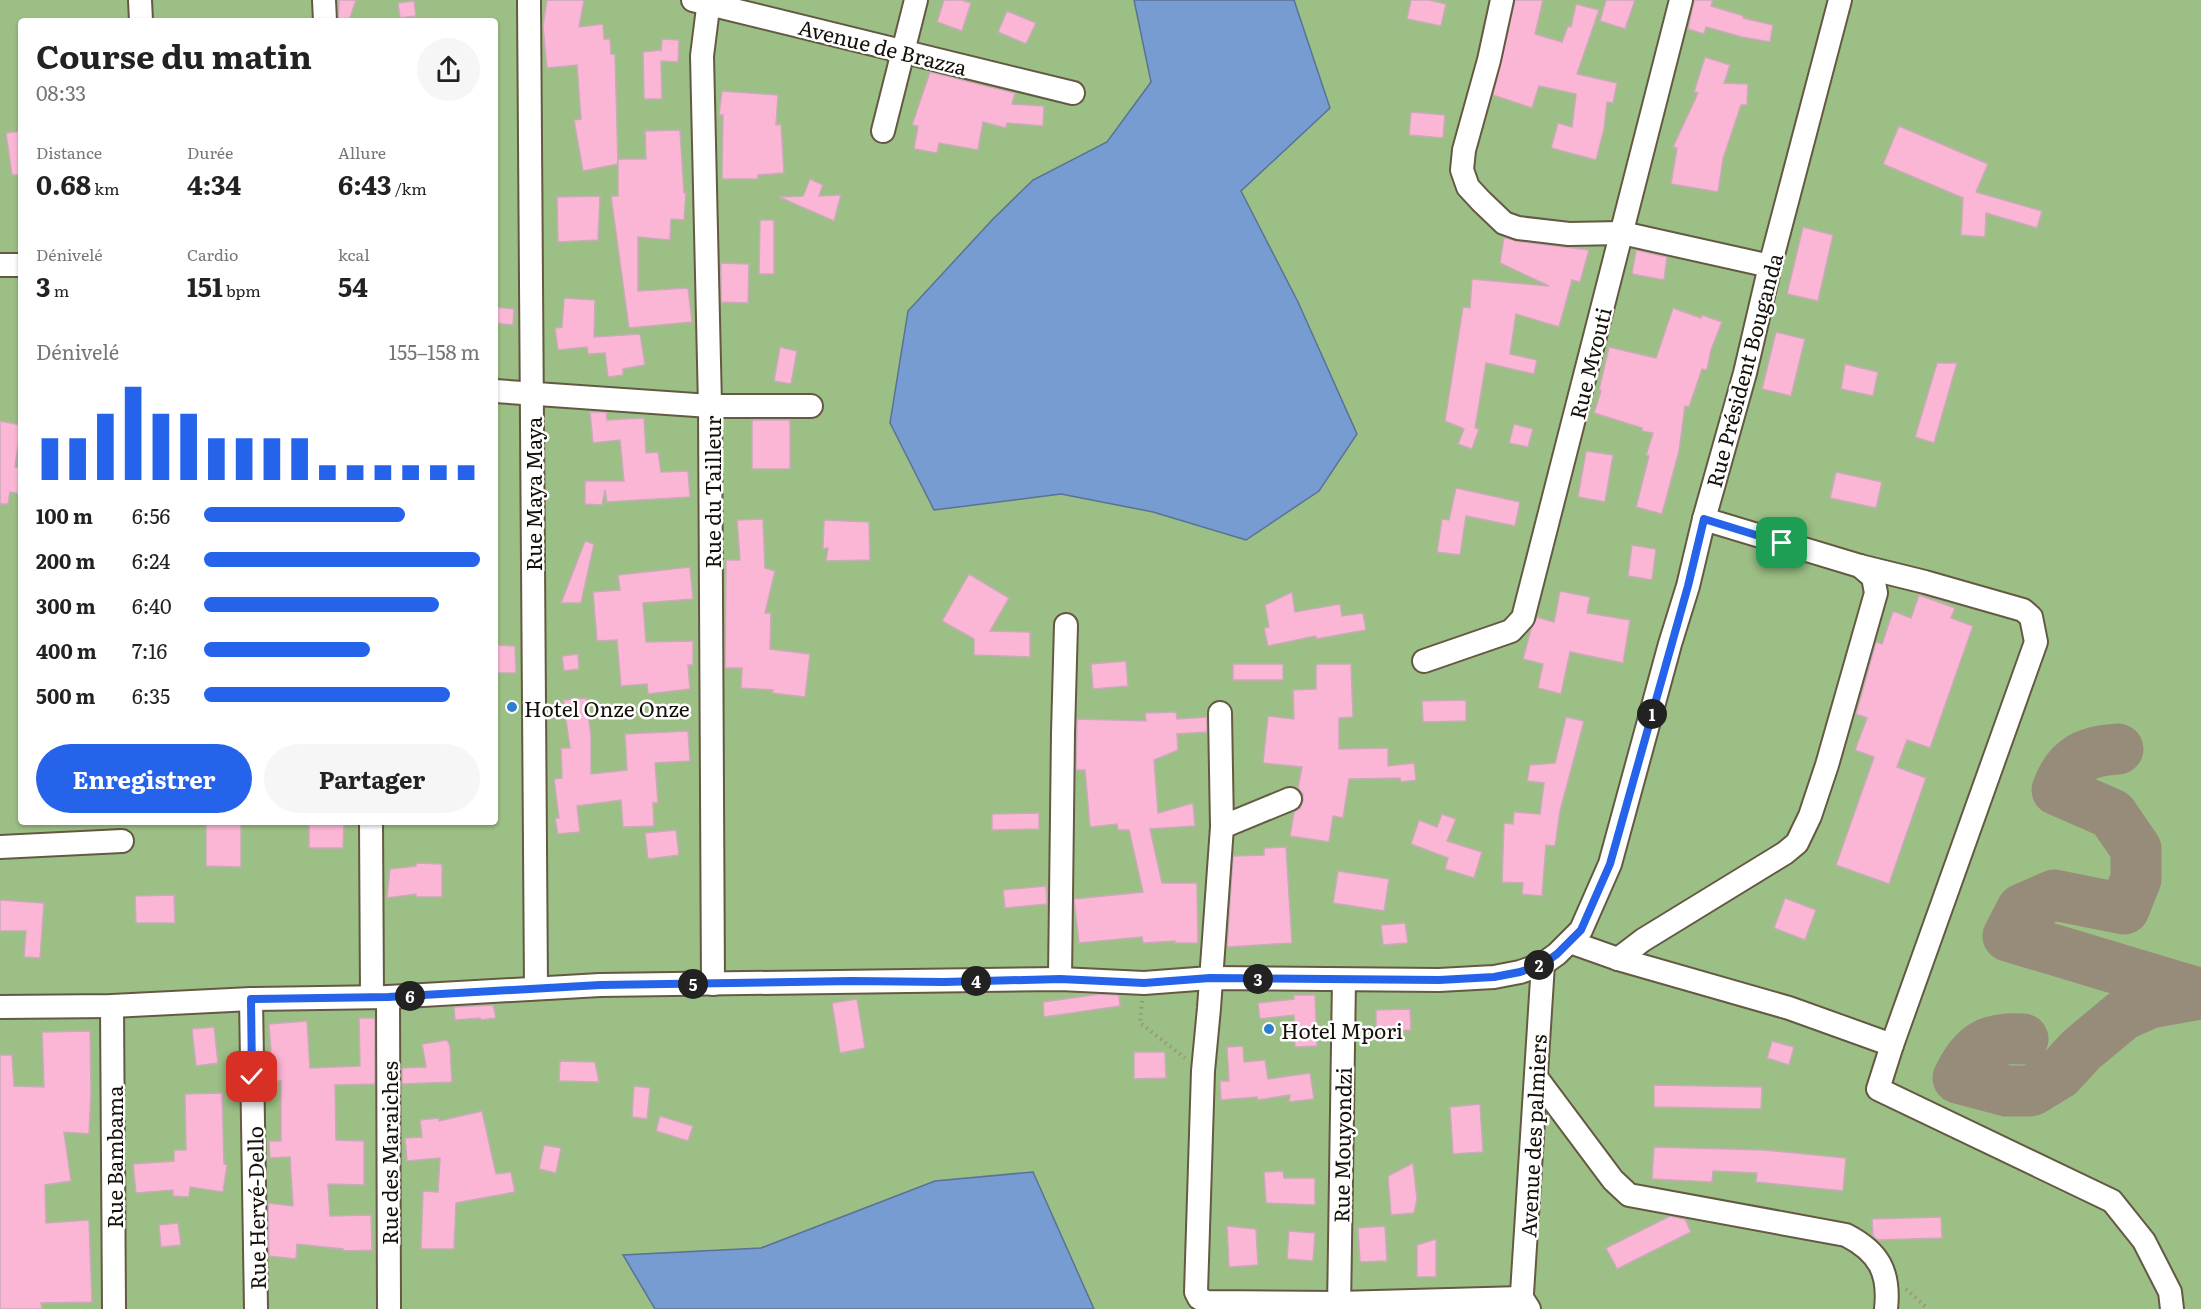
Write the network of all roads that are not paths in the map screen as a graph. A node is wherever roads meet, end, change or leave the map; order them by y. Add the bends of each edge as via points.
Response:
1 (140, 0) edge
2 (324, 0) edge
3 (529, 0) edge
4 (916, 0) edge
5 (1502, 0) edge
6 (1681, 0) edge
7 (1840, 0) edge
8 (703, 1) edge
9 (141, 18) edge
10 (325, 18) edge
11 (902, 51) junction
12 (1073, 93) dead end
13 (883, 131) dead end
14 (1622, 233) junction
15 (0, 265) edge
16 (18, 265) edge
17 (1770, 266) junction
18 (498, 391) edge
19 (531, 394) junction
20 (710, 406) junction
21 (811, 406) dead end
22 (1704, 519) junction
23 (1860, 566) junction
24 (1066, 625) dead end
25 (1424, 661) dead end
26 (1220, 714) dead end
27 (1290, 798) dead end
28 (371, 825) edge
29 (1222, 827) junction
30 (122, 841) dead end
31 (0, 847) edge
32 (1570, 942) junction
33 (1618, 959) junction
34 (1543, 964) junction
35 (1210, 978) junction
36 (1060, 979) junction
37 (1344, 980) junction
38 (713, 984) junction
39 (536, 988) junction
40 (380, 997) junction
41 (251, 999) junction
42 (112, 1006) junction
43 (0, 1007) edge
44 (1892, 1045) junction
45 (1536, 1077) junction
46 (1339, 1306) edge
47 (1524, 1306) edge
48 (114, 1309) edge
49 (256, 1309) edge
50 (389, 1309) edge
51 (1886, 1309) edge
52 (2172, 1309) edge

1 - 9 street
2 - 10 street
3 - 19 street, Rue Maya Maya
4 - 11 street
5 - 14 street via 1464,150 1462,170 1468,187 1504,223 1518,228
6 - 14 street, Rue Mvouti
7 - 17 street, Rue Président Bouganda
8 - 11 street, Avenue de Brazza
8 - 20 street, Rue du Tailleur
11 - 12 street, Avenue de Brazza
11 - 13 street
14 - 17 street
14 - 25 street, Rue Mvouti via 1523,618 1512,631
15 - 16 street
17 - 22 street, Rue Président Bouganda
18 - 19 street
19 - 20 street
19 - 39 street, Rue Maya Maya
20 - 21 street
20 - 38 street, Rue du Tailleur
22 - 23 street
22 - 32 street, Rue Président Bouganda via 1610,864 1581,930
23 - 33 street via 1873,577 1876,593 1827,765 1797,843
23 - 44 street via 2023,610 2031,617 2036,642
24 - 36 street
26 - 29 street
27 - 29 street
28 - 40 street, Rue des Maraiches
29 - 35 street
30 - 31 street
32 - 33 street
32 - 34 street, Rue Président Bouganda
33 - 44 street via 1789,1008
34 - 37 street via 1494,977
34 - 45 street, Avenue des palmiers
35 - 36 street via 1144,983
35 - 37 street
35 - 46 street via 1196,1292 1206,1302
36 - 38 street
37 - 46 street, Rue Mouyondzi
38 - 39 street
39 - 40 street
40 - 41 street
40 - 50 street, Rue des Maraiches
41 - 42 street
41 - 49 street, Rue Hervé-Dello
42 - 43 street
42 - 48 street, Rue Bambama
44 - 52 street via 1878,1089 2112,1201 2144,1241 2170,1292
45 - 47 street, Avenue des palmiers
45 - 51 street via 1613,1180 1629,1195 1846,1235 1862,1243 1882,1265 1888,1294
46 - 47 street

